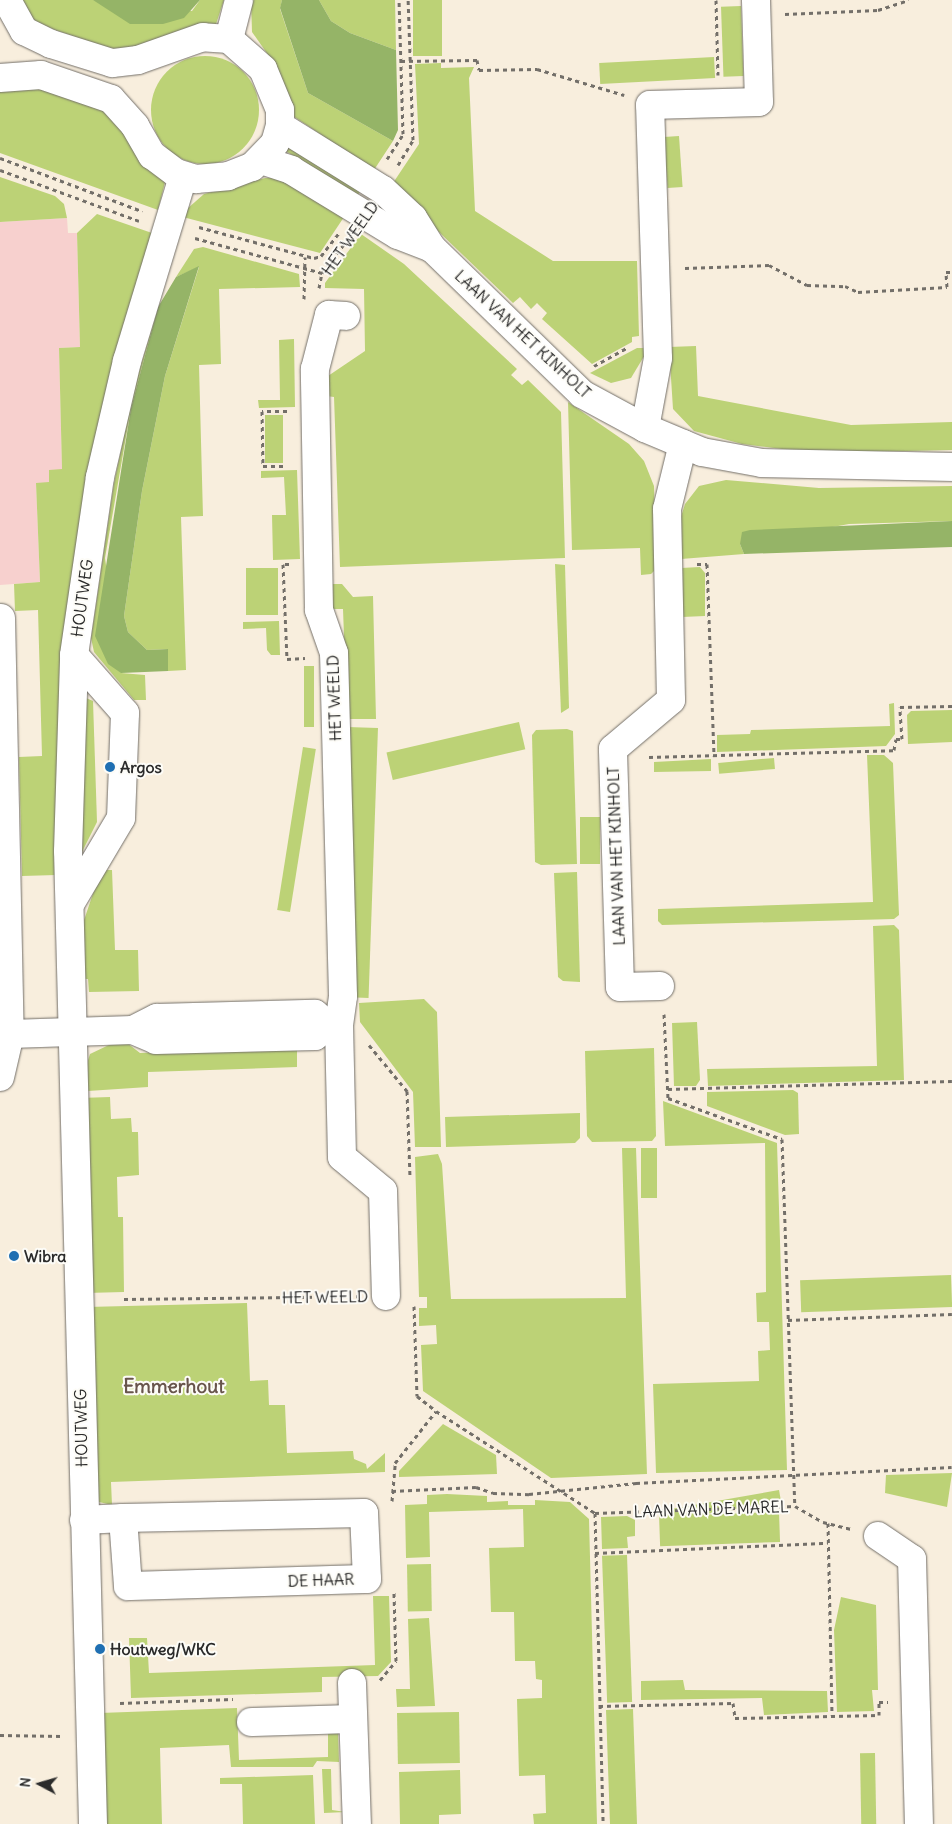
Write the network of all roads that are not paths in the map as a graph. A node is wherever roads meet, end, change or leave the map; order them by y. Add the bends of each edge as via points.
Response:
1 (7, 0) edge
2 (239, 0) edge
3 (756, 7) edge
4 (229, 39) junction
5 (0, 78) edge
6 (280, 126) junction
7 (262, 160) junction
8 (183, 177) junction
9 (432, 248) junction
10 (337, 316) road end
11 (645, 428) junction
12 (683, 444) junction
13 (952, 467) edge
14 (1, 618) edge
15 (74, 655) junction
16 (70, 904) junction
17 (658, 986) road end
18 (334, 1025) junction
19 (72, 1032) junction
20 (10, 1034) junction
21 (0, 1077) edge
22 (386, 1296) road end
23 (123, 1518) junction
24 (84, 1520) junction
25 (878, 1536) road end
26 (352, 1682) road end
27 (353, 1719) junction
28 (251, 1722) road end
29 (93, 1824) edge
30 (357, 1824) edge
31 (919, 1824) edge

1 - 4 street via 24,30 51,44 112,63 138,60 203,37
2 - 4 street
3 - 11 street via 759,102 650,105 657,341
4 - 6 street via 264,68 280,110
5 - 8 street via 41,75 111,99 135,126 152,155
6 - 7 street via 275,144
6 - 9 street, LAAN VAN HET KINHOLT via 377,186 413,218
7 - 8 street via 228,176
7 - 9 street, LAAN VAN HET KINHOLT via 291,170 398,235
8 - 15 street, HOUTWEG via 127,361 100,478
9 - 11 street, LAAN VAN HET KINHOLT via 582,394
10 - 18 street, HET WEELD via 315,369 319,610 334,653 343,996
11 - 12 street, LAAN VAN HET KINHOLT
12 - 13 street, LAAN VAN HET KINHOLT via 762,463
12 - 17 street, LAAN VAN HET KINHOLT via 667,509 671,700 613,749 620,987
14 - 20 street
15 - 16 street, HOUTWEG
15 - 16 street via 125,713 121,818
16 - 19 street, HOUTWEG
18 - 19 street via 315,1036 166,1040 133,1030
18 - 22 street, HET WEELD via 342,1158 383,1192
19 - 20 street
19 - 24 street, HOUTWEG
20 - 21 street
23 - 23 street, DE HAAR via 128,1586 367,1578 364,1513
23 - 24 street, DE HAAR
24 - 29 street, HOUTWEG
25 - 31 street via 912,1559
26 - 27 street
27 - 28 street
27 - 30 street

